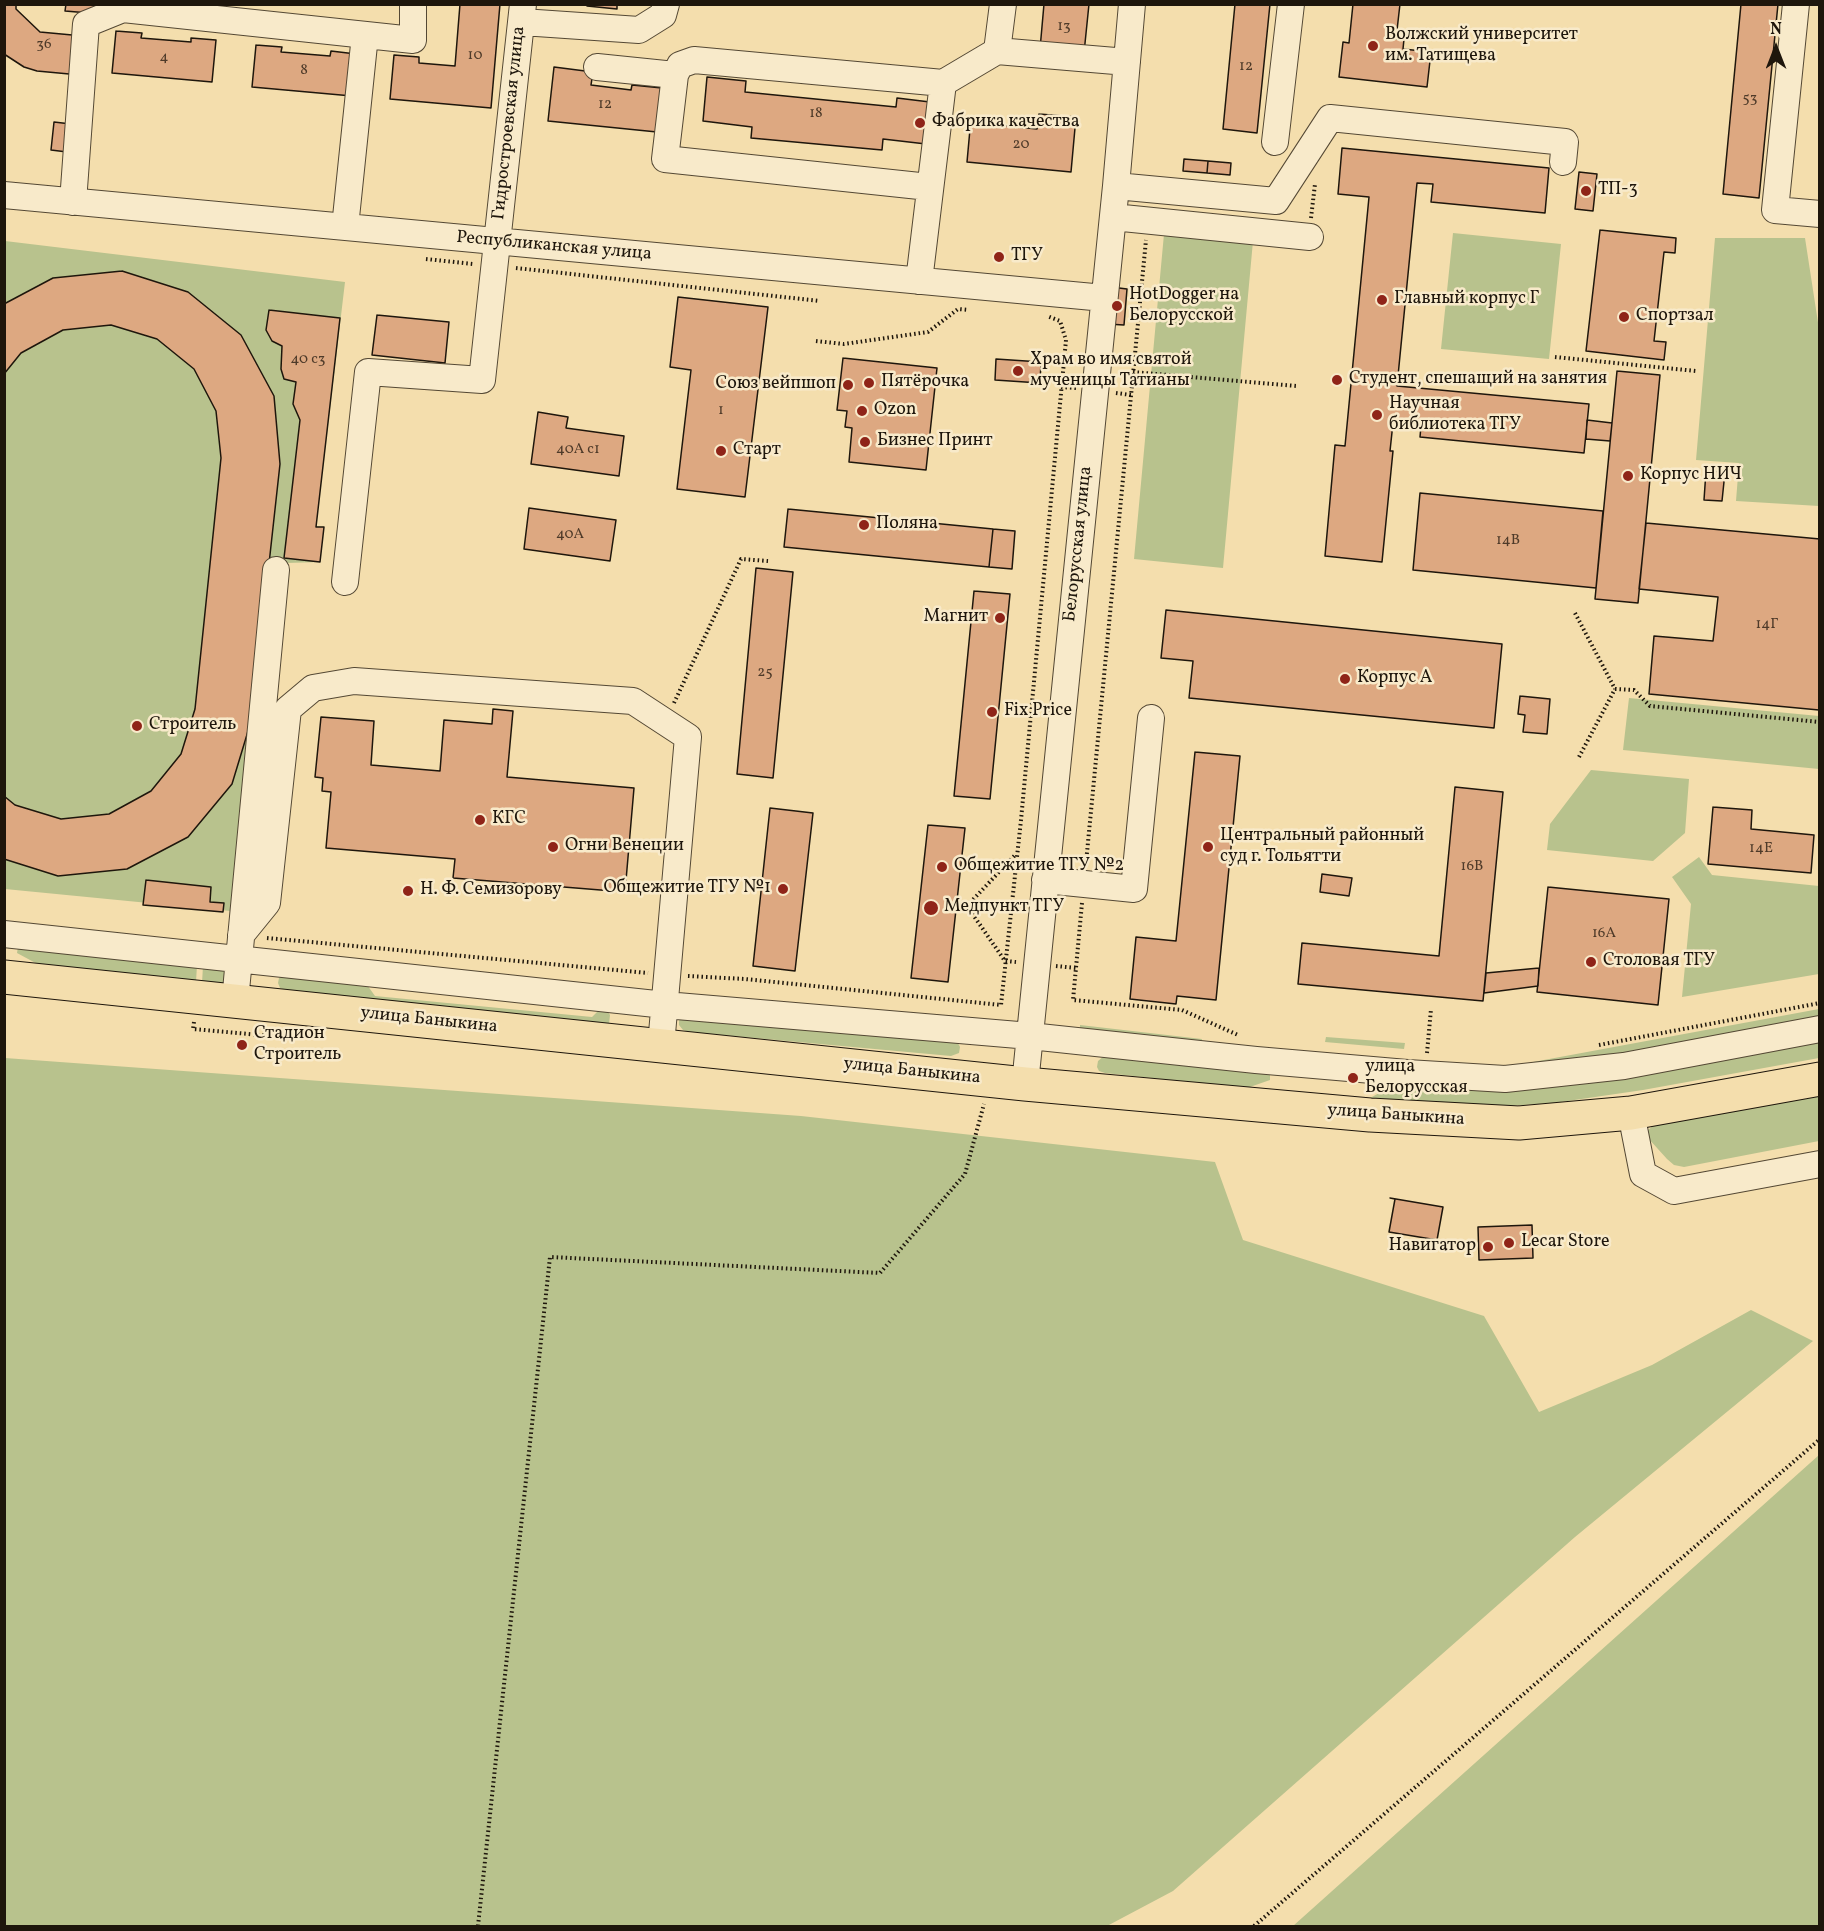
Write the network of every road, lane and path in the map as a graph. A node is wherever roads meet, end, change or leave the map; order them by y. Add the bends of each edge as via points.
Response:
1 (413, 4) edge
2 (666, 4) edge
3 (1003, 4) edge
4 (1132, 4) edge
5 (1292, 4) edge
6 (1796, 4) edge
7 (522, 13) edge
8 (365, 35) junction
9 (997, 51) junction
10 (1127, 62) junction
11 (597, 67) dead end
12 (675, 75) junction
13 (942, 83) junction
14 (1275, 142) dead end
15 (1563, 162) dead end
16 (1116, 186) junction
17 (930, 187) junction
18 (4, 195) edge
19 (74, 202) junction
20 (1820, 214) edge
21 (1113, 217) junction
22 (1148, 220) junction
23 (345, 227) junction
24 (1310, 237) dead end
25 (496, 254) junction
26 (422, 259) dead end
27 (919, 281) junction
28 (1104, 298) junction
29 (820, 302) dead end
30 (981, 310) dead end
31 (1045, 315) dead end
32 (816, 341) dead end
33 (1555, 357) dead end
34 (1696, 371) dead end
35 (1133, 372) junction
36 (1296, 386) dead end
37 (768, 561) dead end
38 (276, 570) dead end
39 (345, 582) dead end
40 (1575, 613) dead end
41 (1615, 688) junction
42 (1151, 718) dead end
43 (1820, 722) edge
44 (665, 723) junction
45 (1579, 757) dead end
46 (1017, 852) junction
47 (1046, 880) junction
48 (1084, 884) junction
49 (968, 906) junction
50 (1011, 910) junction
51 (4, 934) edge
52 (240, 947) junction
53 (1005, 960) junction
54 (668, 974) junction
55 (4, 977) edge
56 (235, 1001) junction
57 (1820, 1003) edge
58 (665, 1005) junction
59 (1431, 1009) dead end
60 (1820, 1029) edge
61 (1030, 1036) junction
62 (1247, 1038) dead end
63 (661, 1045) junction
64 (1593, 1046) dead end
65 (1418, 1054) dead end
66 (1427, 1054) junction
67 (1438, 1055) dead end
68 (1820, 1079) edge
69 (990, 1080) junction
70 (1025, 1084) junction
71 (1631, 1113) junction
72 (1820, 1164) edge
73 (1820, 1439) edge
74 (478, 1926) edge
75 (1254, 1926) edge

1 - 8 street via 413,40
2 - 7 street via 663,15 639,30
3 - 9 street
4 - 10 street, Белорусская улица
5 - 14 street
6 - 20 street via 1775,210
7 - 25 street, Гидростроевская улица
8 - 19 street via 123,9 86,24
8 - 23 street
9 - 10 street
9 - 13 street
10 - 16 street, Белорусская улица
11 - 12 street
12 - 13 street via 680,64 694,60
12 - 17 street via 665,159
13 - 17 street
15 - 16 street via 1566,142 1330,118 1276,201
16 - 21 street, Белорусская улица
17 - 27 street
18 - 19 street, Республиканская улица
19 - 23 street, Республиканская улица
21 - 22 street
21 - 28 street, Белорусская улица
22 - 24 street
22 - 35 path
23 - 25 street, Республиканская улица
25 - 26 path
25 - 27 street, Республиканская улица
25 - 29 path
25 - 39 street, Гидростроевская улица via 482,380 368,372
27 - 28 street, Республиканская улица
28 - 47 street, Белорусская улица
30 - 32 path via 958,309 928,332 844,344
31 - 46 path via 1060,321 1066,340
33 - 34 path
35 - 36 path
35 - 48 path
37 - 44 path via 741,559
38 - 52 street
40 - 41 path
41 - 43 path via 1635,690 1650,706
41 - 45 path
42 - 48 street via 1134,889
44 - 52 street via 633,701 354,681 313,688 288,709 267,903
44 - 54 street via 688,737
46 - 49 path
46 - 50 path
47 - 48 street
47 - 61 street, Белорусская улица
48 - 62 path via 1073,1000 1182,1010
49 - 50 path
49 - 53 path
50 - 53 path
51 - 52 street
52 - 54 path
52 - 56 street
52 - 58 street
53 - 54 path via 1001,1005
54 - 58 street
55 - 56 main road, улица Баныкина
56 - 63 main road, улица Баныкина
57 - 64 path
58 - 61 street
58 - 63 street
59 - 66 path
60 - 61 street via 1624,1066 1506,1078 1256,1060
61 - 70 street, Белорусская улица
63 - 69 main road, улица Баныкина
65 - 66 path
66 - 67 path
68 - 71 main road, улица Баныкина
69 - 70 main road, улица Баныкина
69 - 74 path via 965,1174 880,1273 550,1257
70 - 71 main road, улица Баныкина via 1370,1116 1519,1123
71 - 72 street via 1643,1174 1674,1191
73 - 75 path

